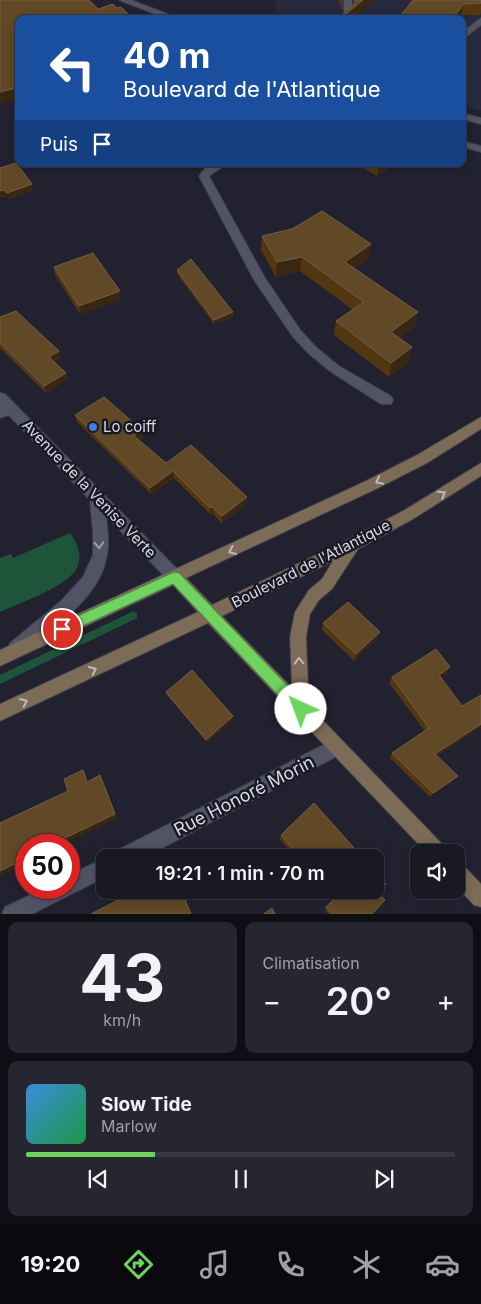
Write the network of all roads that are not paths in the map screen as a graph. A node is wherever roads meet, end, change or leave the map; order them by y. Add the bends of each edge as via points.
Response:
1 (123, 0) edge
2 (348, 0) edge
3 (166, 15) edge
4 (348, 15) edge
5 (481, 21) edge
6 (466, 34) edge
7 (466, 117) edge
8 (481, 121) edge
9 (466, 145) edge
10 (481, 149) edge
11 (216, 167) edge
12 (0, 398) edge
13 (386, 400) dead end
14 (5, 411) edge
15 (481, 422) edge
16 (481, 468) edge
17 (97, 496) junction
18 (354, 544) junction
19 (174, 577) junction
20 (210, 614) junction
21 (4, 656) edge
22 (301, 709) junction
23 (0, 713) edge
24 (338, 747) junction
25 (430, 844) edge
26 (140, 849) edge
27 (96, 871) edge
28 (80, 879) edge
29 (465, 881) edge
30 (481, 898) edge
31 (42, 899) edge
32 (12, 914) edge

1 - 3 street
2 - 4 street
5 - 6 street
7 - 8 street
9 - 10 street
11 - 13 street via 204,176 260,280 297,334 335,368
12 - 14 street, Avenue de la Venise Verte
14 - 17 street, Avenue de la Venise Verte
15 -> 19 main road via 422,459 371,485
18 -> 16 main road, Boulevard de l'Atlantique via 408,515
17 - 19 street, Avenue de la Venise Verte
17 -> 21 street via 100,553 93,576 76,596
18 - 20 main road, Boulevard de l'Atlantique
22 -> 18 main road via 298,637 303,612
19 - 20 main road, Avenue de la Venise Verte
19 - 21 main road
20 - 22 main road, Avenue de la Venise Verte
23 -> 20 main road, Boulevard de l'Atlantique
22 - 24 main road, Avenue de la Venise Verte
24 - 25 main road, Avenue de la Venise Verte
24 - 26 street, Rue Honoré Morin
27 - 28 street
29 - 30 main road
31 - 32 street

